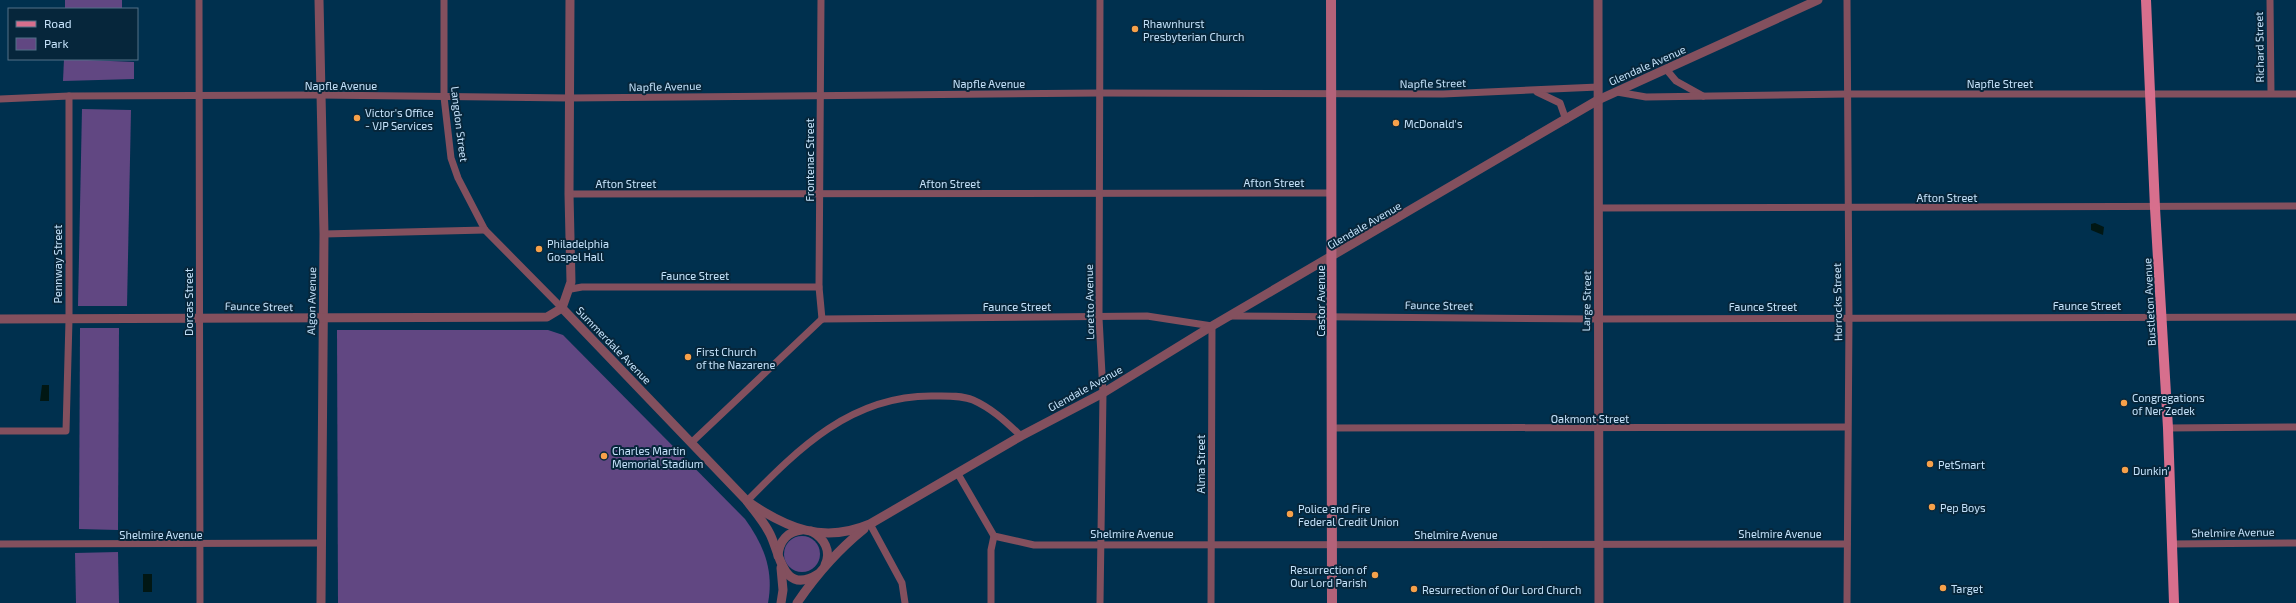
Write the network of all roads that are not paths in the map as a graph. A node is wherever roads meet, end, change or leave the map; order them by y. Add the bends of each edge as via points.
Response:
1 (199, 0) edge
2 (319, 0) edge
3 (444, 0) edge
4 (570, 0) edge
5 (821, 0) edge
6 (1100, 0) edge
7 (1331, 0) edge
8 (1598, 0) edge
9 (1818, 0) edge
10 (1847, 0) edge
11 (2146, 0) edge
12 (2270, 0) edge
13 (1666, 69) junction
14 (1598, 87) junction
15 (1535, 91) junction
16 (1617, 92) junction
17 (1099, 93) junction
18 (2271, 93) junction
19 (1331, 94) junction
20 (1848, 94) junction
21 (2151, 94) junction
22 (2296, 94) edge
23 (320, 95) junction
24 (69, 96) junction
25 (820, 96) junction
26 (199, 97) junction
27 (444, 97) junction
28 (1705, 97) junction
29 (569, 98) junction
30 (0, 99) edge
31 (1598, 100) junction
32 (1566, 120) junction
33 (1331, 193) junction
34 (569, 194) junction
35 (820, 194) junction
36 (1099, 194) junction
37 (2296, 206) edge
38 (1598, 208) junction
39 (1847, 208) junction
40 (2155, 208) junction
41 (485, 230) junction
42 (324, 234) junction
43 (1332, 257) junction
44 (819, 286) junction
45 (571, 288) junction
46 (562, 308) junction
47 (1230, 316) junction
48 (1332, 316) junction
49 (2162, 317) junction
50 (2296, 317) edge
51 (199, 318) junction
52 (1099, 318) junction
53 (1849, 318) junction
54 (0, 319) edge
55 (322, 319) junction
56 (822, 319) junction
57 (1597, 319) junction
58 (69, 320) junction
59 (1212, 326) junction
60 (1103, 393) junction
61 (1848, 427) junction
62 (2296, 427) edge
63 (1332, 428) junction
64 (2168, 428) junction
65 (1600, 429) junction
66 (0, 431) edge
67 (1021, 436) junction
68 (692, 442) junction
69 (958, 474) junction
70 (747, 501) junction
71 (870, 524) junction
72 (807, 531) junction
73 (994, 536) junction
74 (321, 543) junction
75 (2296, 543) edge
76 (0, 544) edge
77 (1100, 544) junction
78 (1211, 544) junction
79 (1332, 544) junction
80 (1847, 544) junction
81 (2171, 544) junction
82 (200, 545) junction
83 (1598, 546) junction
84 (780, 565) junction
85 (820, 572) junction
86 (200, 603) edge
87 (321, 603) edge
88 (780, 603) edge
89 (797, 603) edge
90 (905, 603) edge
91 (991, 603) edge
92 (1100, 603) edge
93 (1211, 603) edge
94 (1332, 603) edge
95 (1599, 603) edge
96 (1847, 603) edge
97 (2174, 603) edge

1 - 26 street, Dorcas Street
2 - 23 street, Algon Avenue
3 - 27 street, Langdon Street
4 - 29 street, Summerdale Avenue
5 - 25 street, Frontenac Street
6 - 17 street, Loretto Avenue
7 - 19 main road, Castor Avenue
8 - 14 street, Large Street
9 - 13 street, Glendale Avenue
10 - 20 street, Horrocks Street
11 - 21 main road, Bustleton Avenue
12 - 18 street, Richard Street
13 - 16 street, Glendale Avenue
13 - 28 street via 1676,81
14 - 15 street, Napfle Street
14 - 31 street, Large Street
15 - 19 street, Napfle Street
15 - 32 street, Napfle Street via 1560,103
16 - 28 street, Napfle Street via 1646,97
16 - 31 street, Glendale Avenue
17 - 19 street, Napfle Avenue
17 - 25 street, Napfle Avenue
17 - 36 street, Loretto Avenue
18 - 21 street, Napfle Street
18 - 22 street, Napfle Street
19 - 33 main road, Castor Avenue
20 - 21 street, Napfle Street
20 - 28 street, Napfle Street
20 - 39 street, Horrocks Street
21 - 40 main road, Bustleton Avenue
23 - 26 street, Napfle Avenue
23 - 27 street, Napfle Avenue
23 - 42 street, Algon Avenue
24 - 26 street, Napfle Avenue
24 - 30 street, Napfle Avenue
24 - 58 street, Pennway Street
25 - 29 street, Napfle Avenue
25 - 35 street, Frontenac Street
26 - 51 street, Dorcas Street
27 - 29 street, Napfle Avenue
27 - 41 street, Langdon Street via 451,158 458,178
29 - 34 street, Summerdale Avenue
31 - 32 street, Glendale Avenue
31 - 38 street, Large Street
32 - 43 street, Glendale Avenue
33 - 36 street, Afton Street
33 - 43 main road, Castor Avenue
34 - 35 street, Afton Street
34 - 45 street, Summerdale Avenue
35 - 36 street, Afton Street
35 - 44 street, Frontenac Street
36 - 52 street, Loretto Avenue
37 - 40 street, Afton Street
38 - 39 street, Afton Street
38 - 57 street, Large Street
39 - 40 street, Afton Street
39 - 53 street, Horrocks Street
40 - 49 main road, Bustleton Avenue
41 - 42 street
41 - 46 street, Langdon Street
42 - 55 street, Algon Avenue
43 - 47 street, Glendale Avenue
43 - 48 main road, Castor Avenue
44 - 45 street, Faunce Street
44 - 56 street, Frontenac Street
45 - 46 street, Summerdale Avenue
46 - 55 street, Faunce Street via 547,317
46 - 68 street, Summerdale Avenue
47 - 48 street, Faunce Street
47 - 59 street, Glendale Avenue
48 - 57 street, Faunce Street
48 - 63 main road, Castor Avenue
49 - 50 street, Faunce Street
49 - 53 street, Faunce Street
49 - 64 main road, Bustleton Avenue
51 - 55 street, Faunce Street
51 - 58 street, Faunce Street
51 - 82 street, Dorcas Street
52 - 56 street, Faunce Street
52 - 59 street, Faunce Street via 1147,316
52 - 60 street, Loretto Avenue
53 - 57 street, Faunce Street
53 - 61 street, Horrocks Street
54 - 58 street, Faunce Street
55 - 74 street, Algon Avenue
56 - 68 street
57 - 65 street, Large Street
58 - 66 street, Pennway Street via 66,431
59 - 60 street, Glendale Avenue
59 - 78 street, Alma Street
60 - 67 street, Glendale Avenue
60 - 77 street, Loretto Avenue
61 - 65 street, Oakmont Street
61 - 80 street, Horrocks Street
62 - 64 street
63 - 65 street, Oakmont Street
63 - 79 main road, Castor Avenue
64 - 81 main road, Bustleton Avenue
65 - 83 street, Large Street
67 - 69 street, Glendale Avenue
67 - 70 street via 994,411 971,400 949,396 916,396 862,411 839,421 792,455
68 - 70 street, Summerdale Avenue
69 - 71 street, Glendale Avenue
69 - 73 street
70 - 72 street, Summerdale Avenue via 772,519
70 - 84 street, Summerdale Avenue via 770,534
71 - 72 street, Glendale Avenue via 843,532
71 - 85 street, Glendale Avenue
71 - 90 street via 902,583
72 - 84 street, Glendale Avenue via 791,533 783,540 778,551
72 - 85 street, Summerdale Avenue via 821,538 826,547 827,558
73 - 77 street, Shelmire Avenue via 1034,545
73 - 91 street via 991,550
74 - 82 street, Shelmire Avenue
74 - 87 street, Algon Avenue
75 - 81 street, Shelmire Avenue
76 - 82 street, Shelmire Avenue
77 - 78 street, Shelmire Avenue
77 - 92 street, Loretto Avenue
78 - 79 street, Shelmire Avenue
78 - 93 street, Alma Street
79 - 83 street, Shelmire Avenue
79 - 94 main road, Castor Avenue
80 - 83 street, Shelmire Avenue
80 - 96 street, Horrocks Street
81 - 97 main road, Bustleton Avenue
82 - 86 street, Dorcas Street
83 - 95 street, Large Street
84 - 85 street via 797,579 810,578
84 - 88 street, Glendale Avenue via 783,590
85 - 89 street, Glendale Avenue

